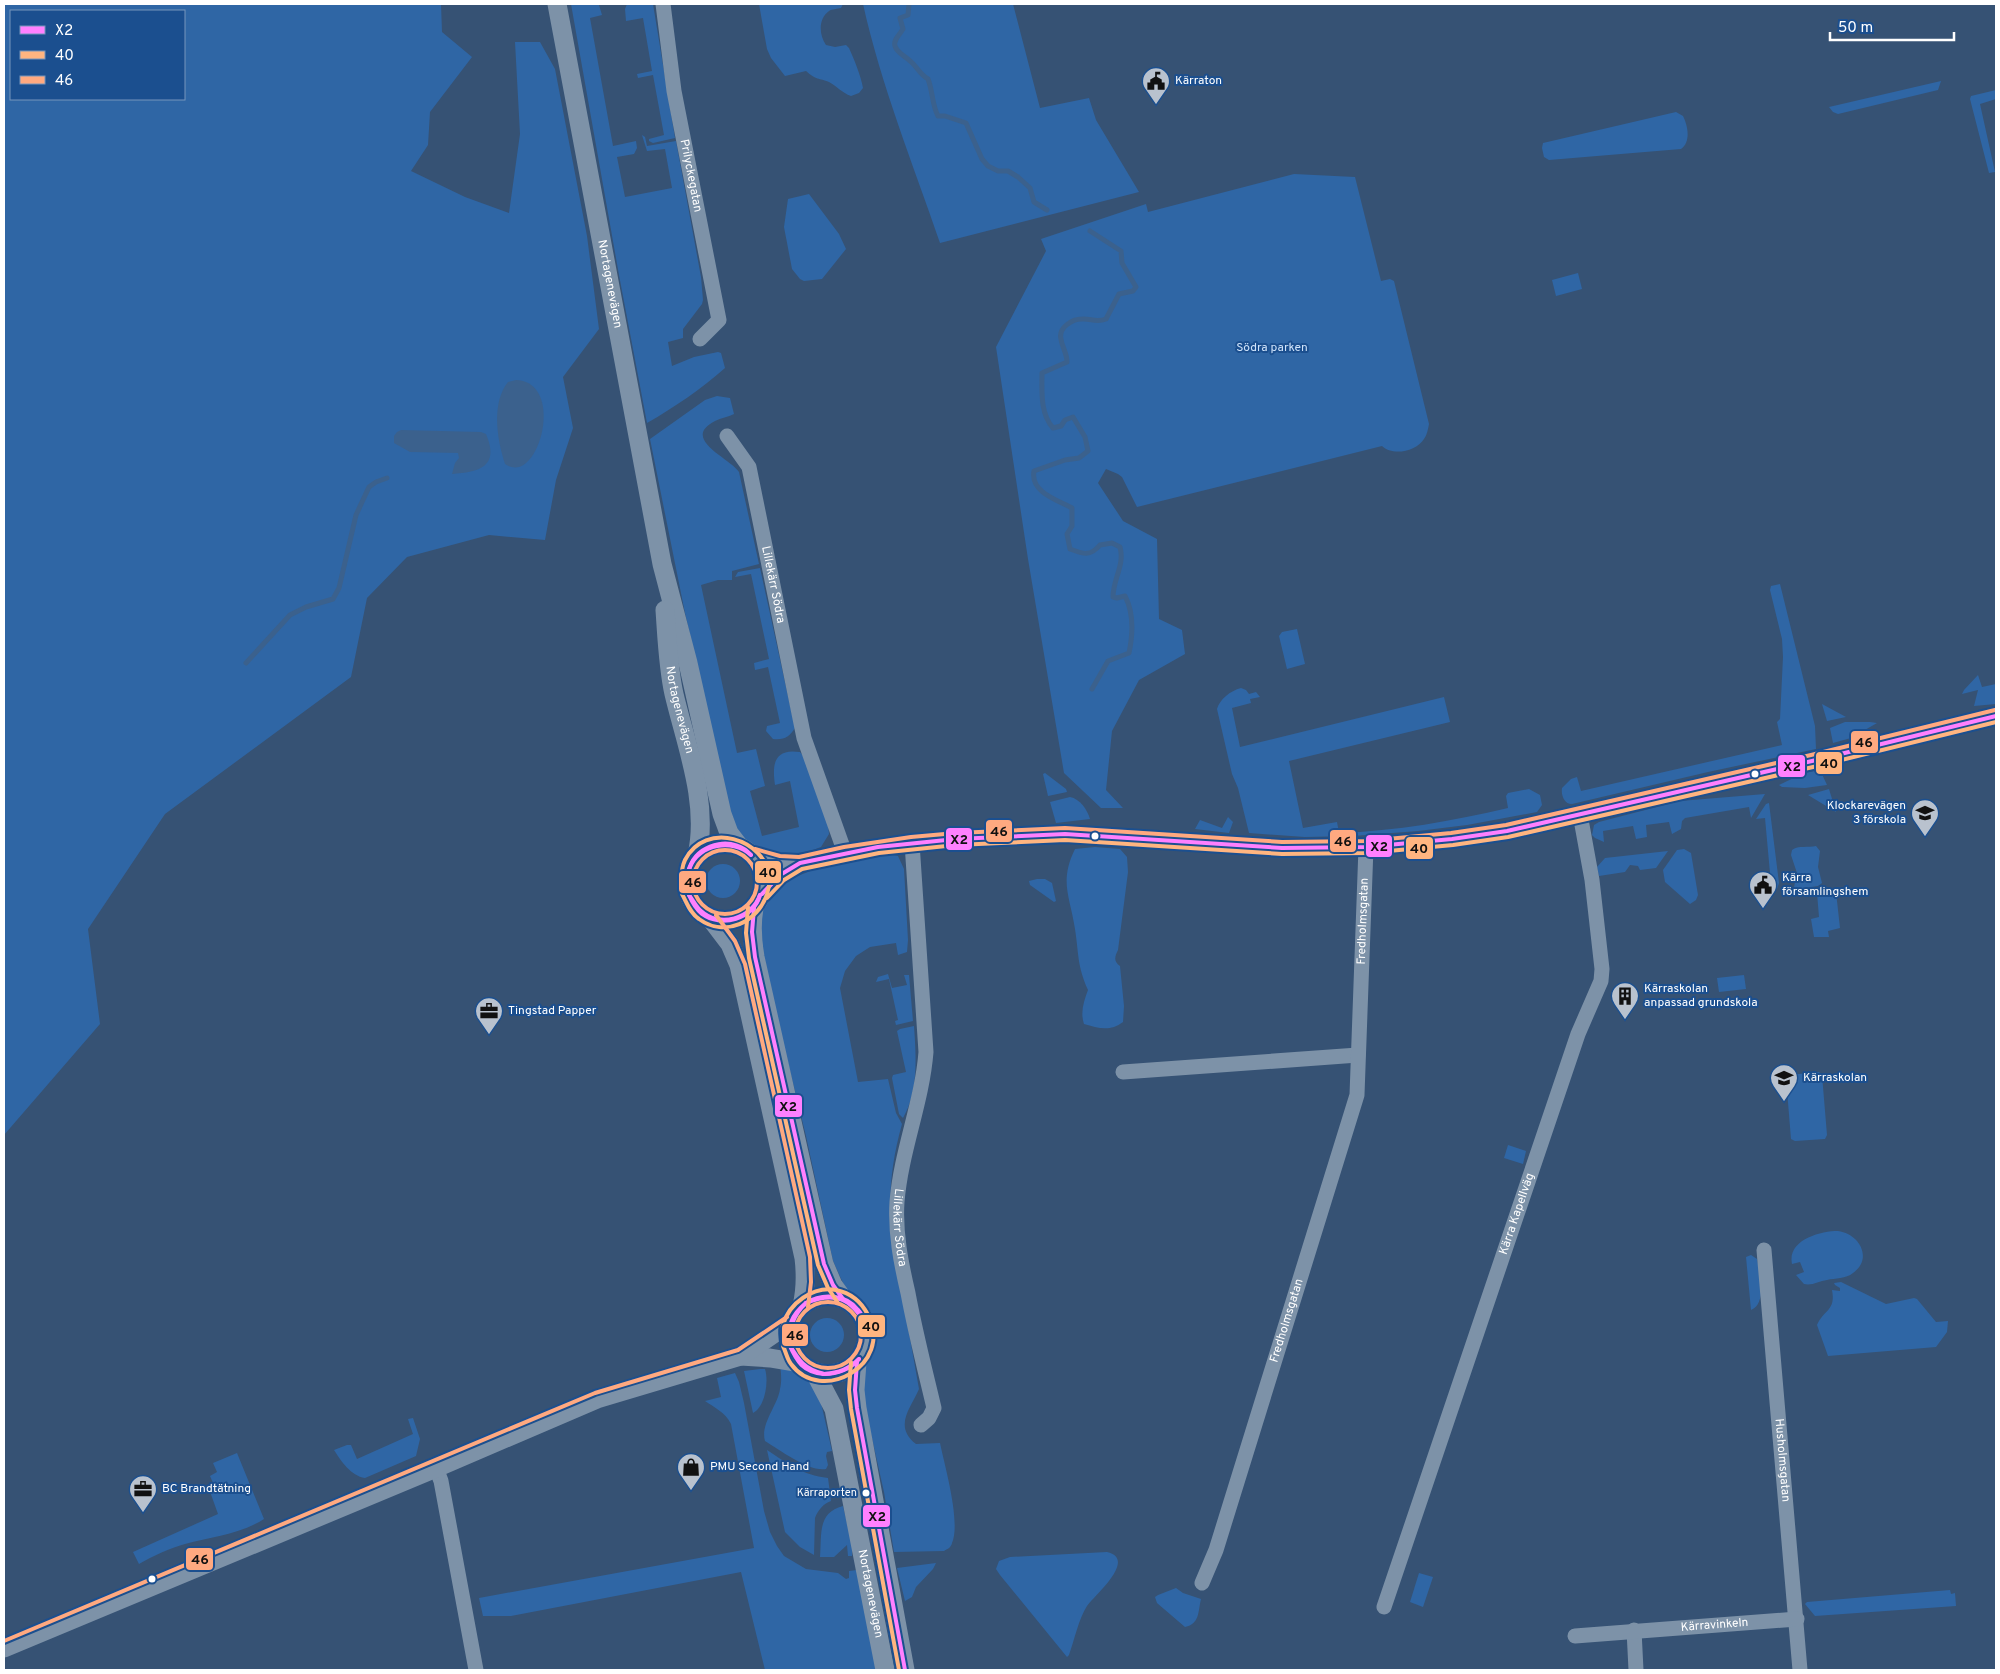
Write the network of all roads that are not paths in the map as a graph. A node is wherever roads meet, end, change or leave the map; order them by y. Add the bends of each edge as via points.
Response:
1 (557, 4) edge
2 (663, 4) edge
3 (700, 339) dead end
4 (727, 436) dead end
5 (662, 564) junction
6 (1996, 716) edge
7 (1580, 814) junction
8 (912, 843) junction
9 (1366, 847) junction
10 (746, 851) junction
11 (845, 853) junction
12 (697, 855) junction
13 (800, 863) junction
14 (758, 901) junction
15 (712, 919) junction
16 (1358, 1055) junction
17 (1123, 1072) dead end
18 (1764, 1250) dead end
19 (842, 1299) junction
20 (802, 1306) junction
21 (791, 1322) junction
22 (740, 1356) junction
23 (857, 1362) junction
24 (808, 1368) junction
25 (921, 1425) dead end
26 (436, 1468) junction
27 (1202, 1583) dead end
28 (1384, 1607) dead end
29 (1796, 1619) junction
30 (1634, 1630) junction
31 (1574, 1636) dead end
32 (4, 1648) edge
33 (476, 1670) edge
34 (885, 1670) edge
35 (905, 1670) edge
36 (1636, 1670) edge
37 (1800, 1670) edge

1 - 5 street, Nortagenevägen
2 - 3 street, Prilyckegatan via 674,91 719,320
4 - 11 street, Lillekärr Södra via 749,467 804,738
5 - 10 street, Nortagenevägen via 722,814 729,834
5 - 12 street, Nortagenevägen via 674,691 699,796 701,837
6 - 7 street
7 - 9 street via 1452,839
7 - 28 street, Kärra Kapellväg via 1602,959 1601,981 1578,1034
8 - 9 street via 1065,834 1282,848
8 - 11 street
8 - 25 street, Lillekärr Södra via 926,1052 924,1076 900,1179 896,1230 934,1408
9 - 16 street, Fredholmsgatan
10 - 12 street via 728,844 717,844
10 - 13 street via 779,862
10 - 14 street, Nortagenevägen via 763,873
11 - 13 street
12 - 15 street, Nortagenevägen via 688,872 687,891 700,912
13 - 14 street via 780,875
14 - 15 street via 745,915 734,920
14 - 19 street, Nortagenevägen via 752,920 755,957 824,1264
15 - 20 street, Nortagenevägen via 730,944 739,965 804,1258 806,1276
16 - 17 street
16 - 27 street, Fredholmsgatan via 1357,1095 1216,1550
18 - 29 street, Husholmsgatan
19 - 20 street via 821,1296
19 - 23 street, Nortagenevägen via 854,1305 866,1326 866,1345
20 - 21 street, Nortagenevägen
21 - 22 street
21 - 24 street, Nortagenevägen via 789,1344 793,1354
22 - 24 street via 770,1358
22 - 26 street via 597,1399
23 - 24 street via 838,1374 826,1375
23 - 35 street, Nortagenevägen via 857,1408
24 - 34 street, Nortagenevägen via 834,1409
26 - 32 street
26 - 33 street
29 - 30 street, Kärravinkeln
29 - 37 street, Husholmsgatan
30 - 31 street, Kärravinkeln
30 - 36 street

